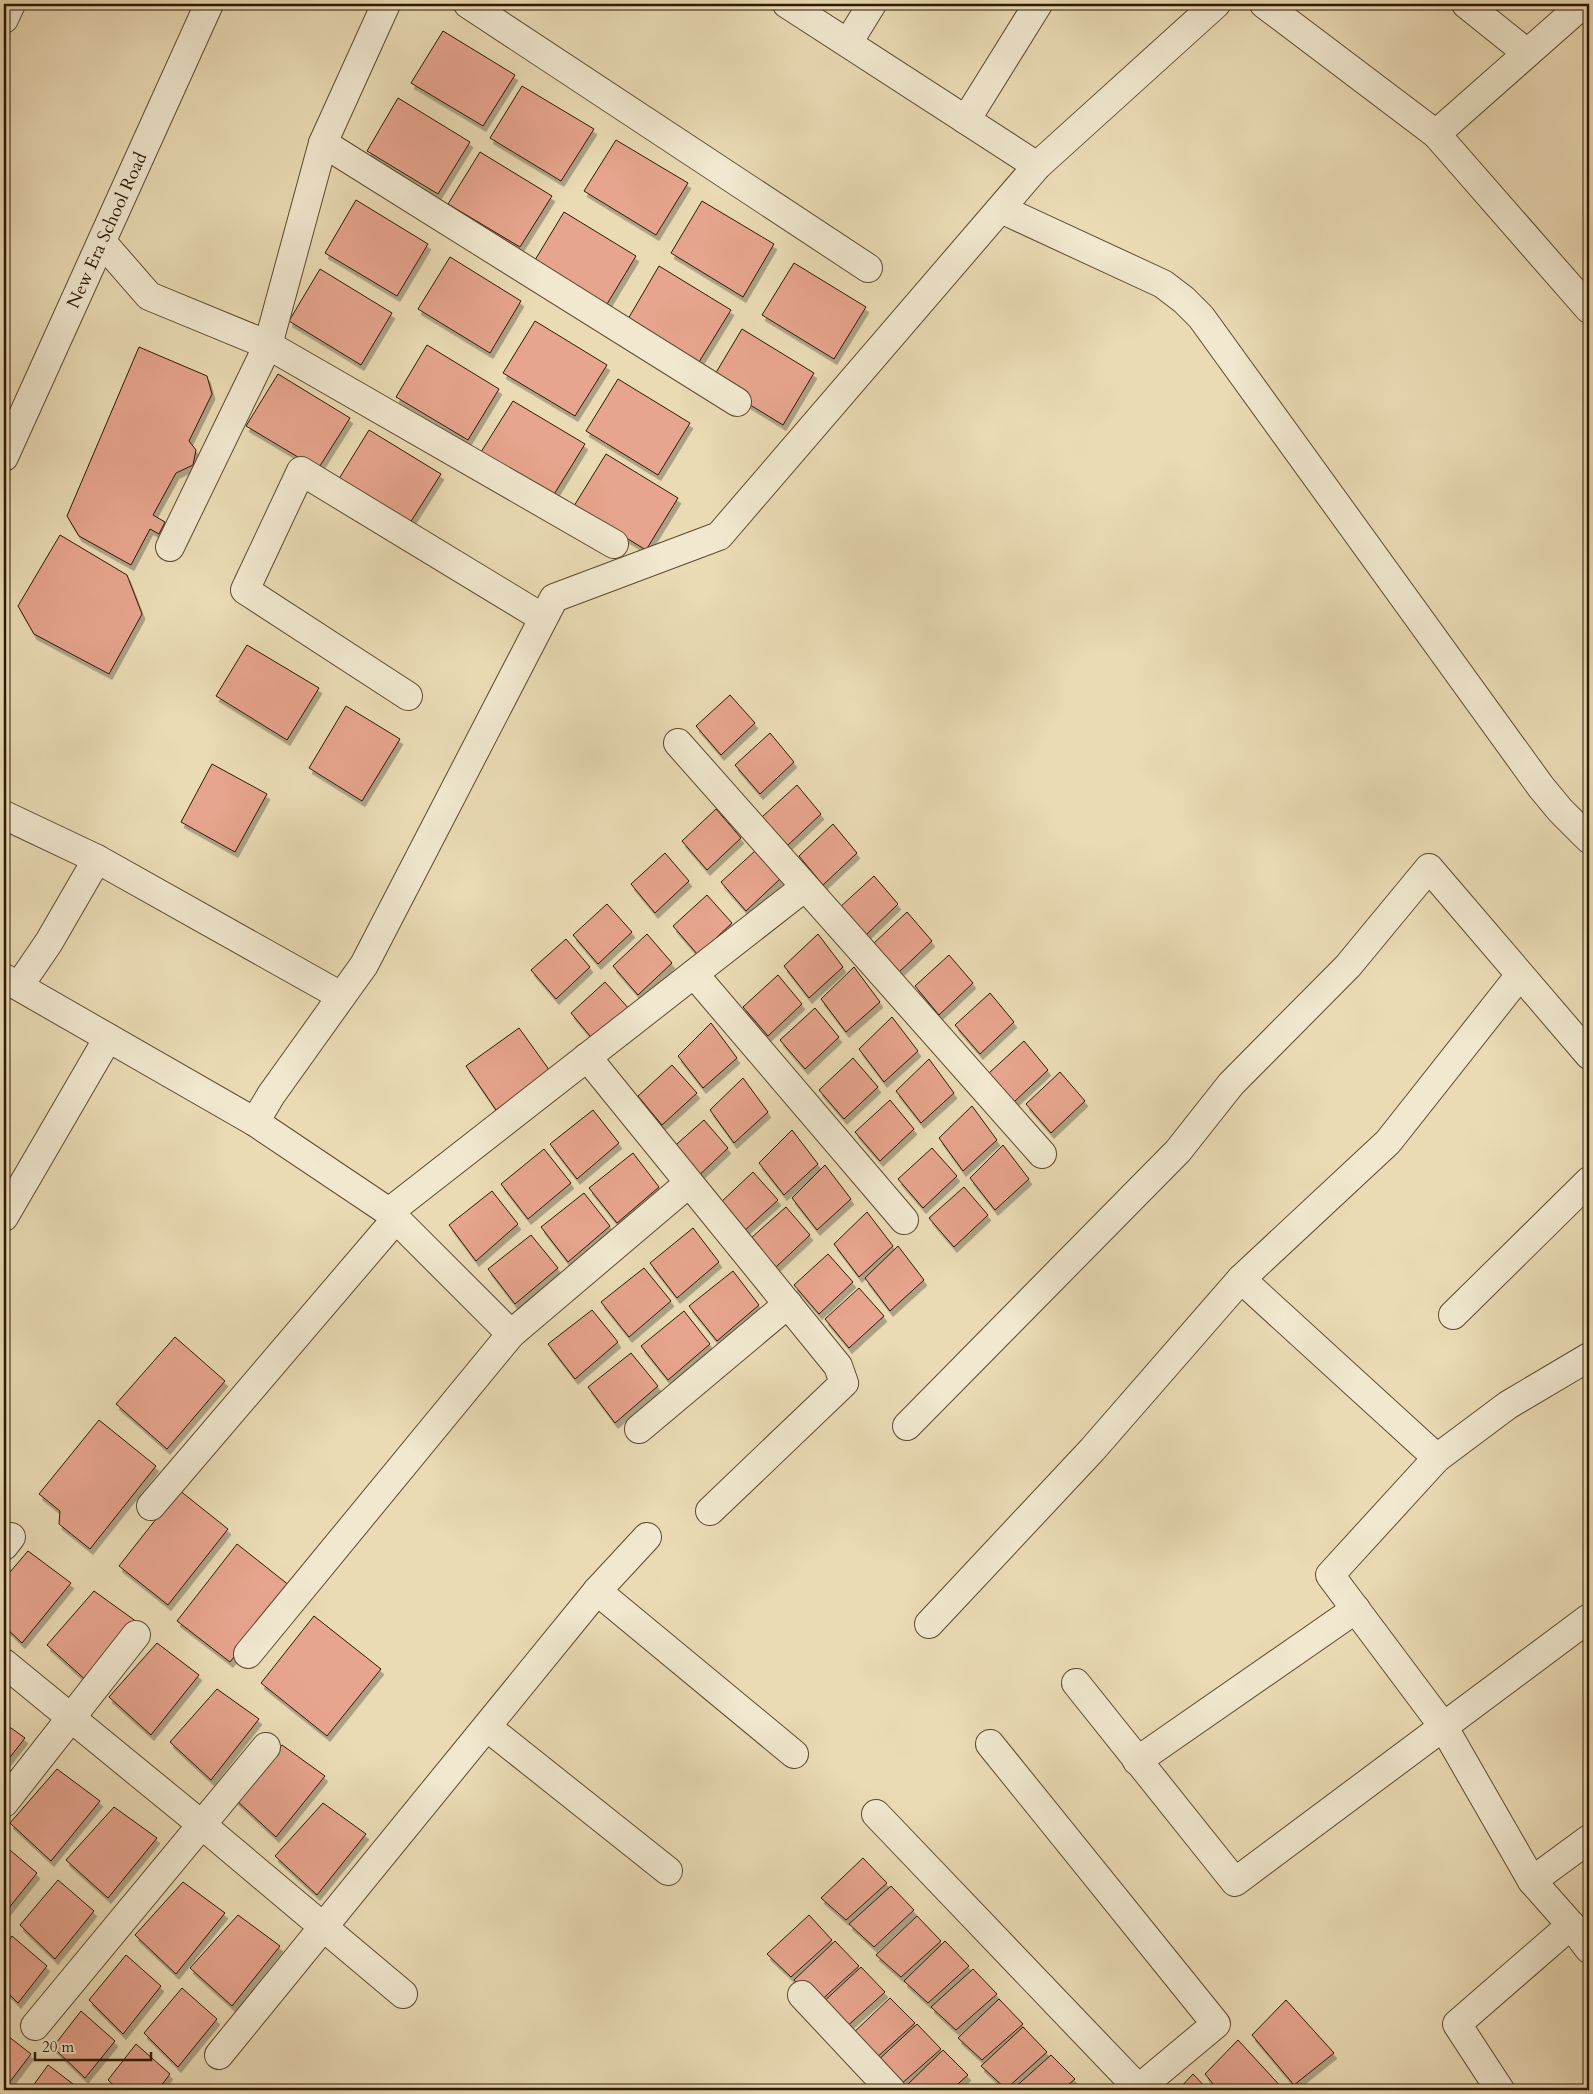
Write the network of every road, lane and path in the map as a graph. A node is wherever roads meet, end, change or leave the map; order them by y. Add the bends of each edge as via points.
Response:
1 (11, 4) edge
2 (210, 4) edge
3 (386, 4) edge
4 (468, 4) edge
5 (787, 4) edge
6 (872, 4) edge
7 (1038, 4) edge
8 (1216, 4) edge
9 (1264, 4) edge
10 (1466, 4) edge
11 (1583, 4) edge
12 (4, 19) edge
13 (848, 43) junction
14 (1527, 53) junction
15 (966, 120) junction
16 (1436, 134) junction
17 (323, 143) junction
18 (1037, 166) junction
19 (1001, 209) junction
20 (102, 242) junction
21 (868, 268) dead end
22 (1589, 309) edge
23 (268, 345) junction
24 (737, 402) dead end
25 (10, 424) edge
26 (4, 457) edge
27 (614, 544) dead end
28 (170, 547) dead end
29 (543, 618) junction
30 (408, 696) dead end
31 (678, 743) dead end
32 (4, 815) edge
33 (1589, 839) edge
34 (97, 859) junction
35 (805, 887) junction
36 (694, 974) junction
37 (1520, 975) junction
38 (11, 982) edge
39 (341, 996) junction
40 (108, 1038) junction
41 (1589, 1055) edge
42 (587, 1057) junction
43 (256, 1122) junction
44 (1042, 1154) dead end
45 (1589, 1182) edge
46 (689, 1183) junction
47 (392, 1215) junction
48 (4, 1217) edge
49 (904, 1220) dead end
50 (1241, 1279) junction
51 (788, 1304) junction
52 (1453, 1315) dead end
53 (511, 1334) junction
54 (1589, 1357) edge
55 (907, 1426) dead end
56 (639, 1428) dead end
57 (1437, 1458) junction
58 (151, 1506) dead end
59 (710, 1511) dead end
60 (647, 1537) dead end
61 (597, 1591) junction
62 (1356, 1609) junction
63 (1589, 1618) edge
64 (929, 1624) dead end
65 (136, 1635) dead end
66 (248, 1654) dead end
67 (4, 1663) edge
68 (1076, 1683) dead end
69 (70, 1717) junction
70 (1444, 1726) junction
71 (487, 1727) junction
72 (990, 1744) dead end
73 (266, 1747) dead end
74 (794, 1754) dead end
75 (1138, 1761) junction
76 (4, 1802) edge
77 (876, 1814) dead end
78 (202, 1825) junction
79 (1589, 1839) edge
80 (668, 1871) dead end
81 (1532, 1881) junction
82 (1570, 1926) junction
83 (324, 1928) junction
84 (1589, 1949) edge
85 (403, 1994) dead end
86 (802, 1995) dead end
87 (36, 2026) dead end
88 (219, 2055) dead end
89 (891, 2090) edge
90 (1138, 2090) edge
91 (1500, 2090) edge

1 - 12 street
2 - 20 street, New Era School Road
3 - 17 street
4 - 21 street
5 - 13 street
6 - 13 street
7 - 15 street
8 - 18 street
9 - 16 street
10 - 14 street
11 - 14 street
13 - 15 street
14 - 16 street
15 - 18 street
16 - 22 street
17 - 23 street
17 - 24 street
18 - 19 street
19 - 29 street via 718,536 554,598
19 - 33 street via 1163,284 1201,317 1541,787
20 - 23 street via 149,296
20 - 25 street, New Era School Road
23 - 27 street
23 - 28 street
25 - 26 street, New Era School Road
29 - 30 street via 301,472 245,590
29 - 39 street via 364,964
31 - 35 street
32 - 34 street
34 - 38 street via 48,942
34 - 39 street
35 - 36 street
35 - 44 street
36 - 42 street
36 - 49 street
37 - 41 street
37 - 50 street via 1388,1142
37 - 55 street via 1429,868 1348,966 1232,1084 1178,1151
38 - 40 street
39 - 43 street via 271,1095
40 - 43 street
40 - 48 street
42 - 46 street
42 - 47 street
43 - 47 street
45 - 52 street
46 - 51 street
46 - 53 street
47 - 53 street
47 - 58 street
50 - 57 street
50 - 64 street via 1092,1450
51 - 56 street
51 - 59 street via 838,1366 844,1383
53 - 66 street
54 - 57 street via 1508,1405
57 - 62 street via 1330,1575
60 - 61 street
61 - 71 street
61 - 74 street
62 - 70 street
62 - 75 street
63 - 70 street
65 - 69 street
67 - 69 street
68 - 75 street
69 - 76 street
69 - 78 street
70 - 75 street via 1235,1882
70 - 81 street
71 - 80 street
71 - 83 street
72 - 90 street via 1216,2024
73 - 78 street
77 - 90 street
78 - 83 street
78 - 87 street
79 - 81 street
81 - 82 street
82 - 84 street
82 - 91 street via 1457,2024
83 - 85 street
83 - 88 street
86 - 89 street

